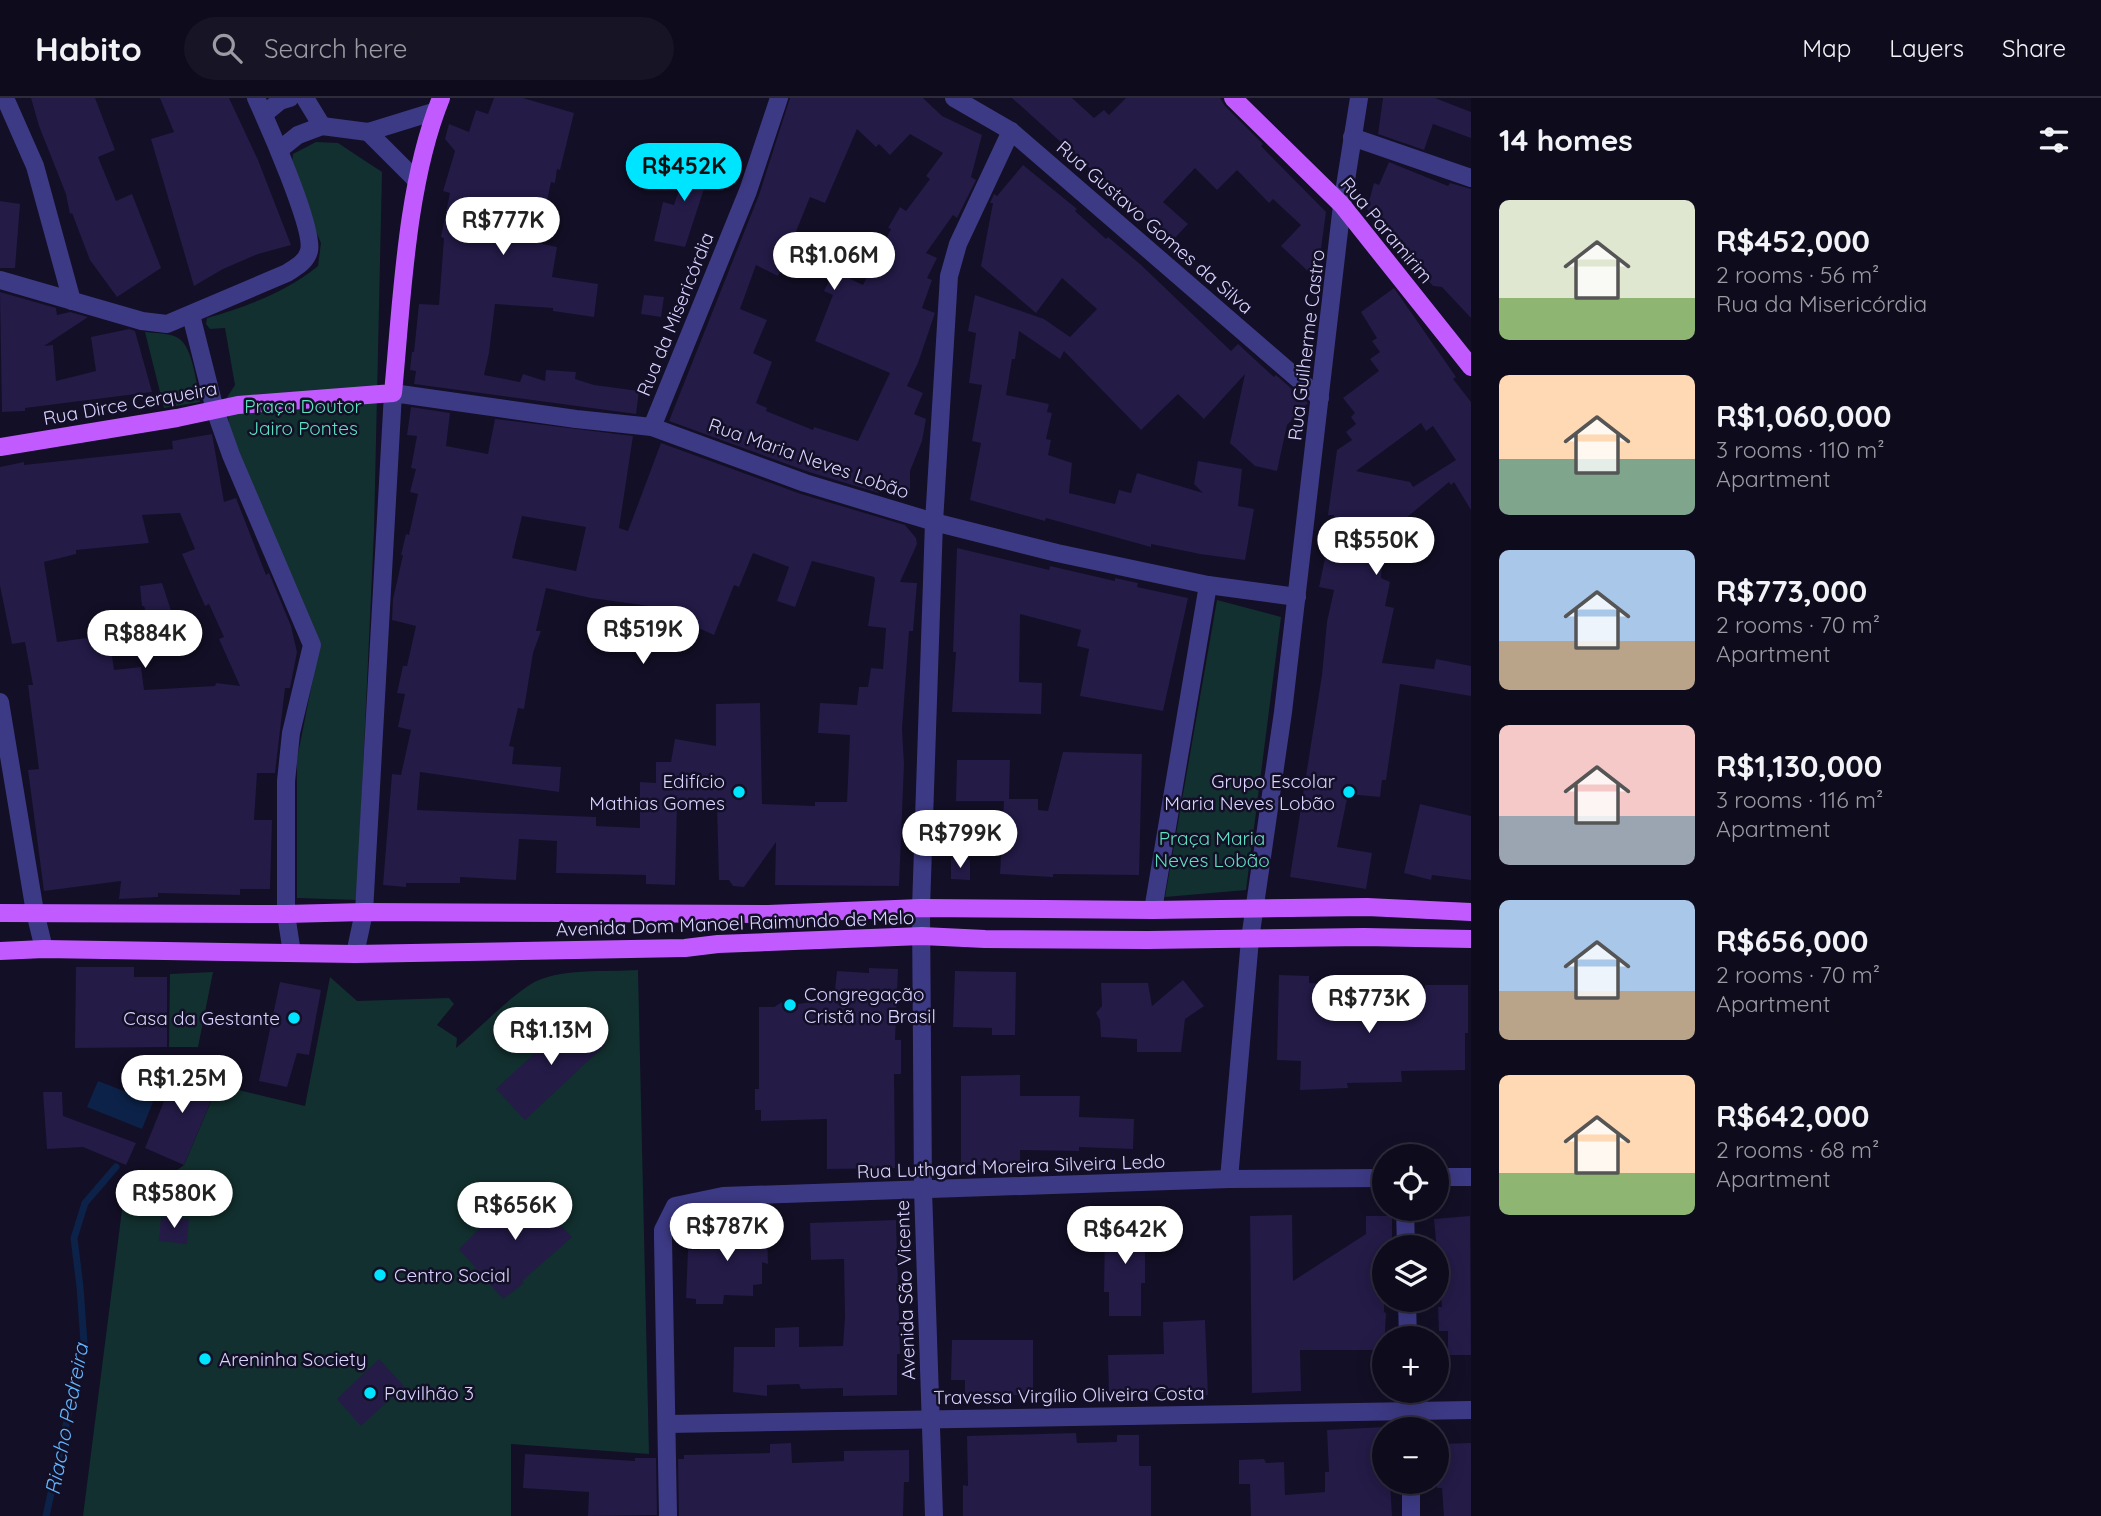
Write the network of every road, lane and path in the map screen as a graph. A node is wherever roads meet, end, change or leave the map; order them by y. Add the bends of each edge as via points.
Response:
1 (5, 98) edge
2 (290, 98) edge
3 (305, 98) edge
4 (779, 98) edge
5 (954, 98) edge
6 (1233, 98) edge
7 (1359, 98) edge
8 (438, 104) edge
9 (260, 106) edge
10 (322, 126) junction
11 (1010, 131) junction
12 (368, 132) junction
13 (1352, 137) junction
14 (279, 150) junction
15 (1471, 178) edge
16 (417, 181) junction
17 (1342, 205) junction
18 (0, 280) edge
19 (72, 301) junction
20 (191, 315) junction
21 (1471, 367) edge
22 (393, 393) junction
23 (1320, 398) junction
24 (215, 410) junction
25 (652, 427) junction
26 (0, 447) edge
27 (934, 522) junction
28 (1208, 585) junction
29 (1297, 597) junction
30 (0, 702) edge
31 (921, 908) junction
32 (1254, 909) junction
33 (1153, 910) junction
34 (35, 912) junction
35 (364, 912) junction
36 (1471, 912) edge
37 (0, 913) edge
38 (286, 914) junction
39 (922, 936) junction
40 (1250, 939) junction
41 (1471, 939) edge
42 (44, 949) junction
43 (0, 951) edge
44 (292, 953) junction
45 (355, 954) junction
46 (1449, 1177) edge
47 (1471, 1177) edge
48 (1372, 1178) edge
49 (1229, 1179) junction
50 (923, 1190) junction
51 (1471, 1410) edge
52 (1432, 1417) edge
53 (930, 1418) junction
54 (1372, 1421) edge
55 (668, 1424) junction
56 (1410, 1494) edge
57 (668, 1516) edge
58 (934, 1516) edge
59 (1411, 1516) edge

1 - 19 street via 35,166
2 - 9 street
3 - 10 street
4 - 25 street, Rua da Misericórdia via 747,191
5 - 11 street, Rua Gustavo Gomes da Silva
6 - 17 main road, Rua Paramirim
7 - 13 street, Rua Guilherme Castro
8 - 12 street
8 - 16 main road
9 - 14 street
10 - 12 street
10 - 14 street via 298,135
11 - 23 street, Rua Gustavo Gomes da Silva
11 - 27 street, Avenida São Vicente via 958,244 949,276
12 - 16 street
13 - 15 street
13 - 17 street, Rua Guilherme Castro
14 - 20 street via 310,245 306,259 287,273
16 - 22 main road
17 - 21 main road, Rua Paramirim
17 - 23 street, Rua Guilherme Castro
18 - 19 street
19 - 20 street via 167,324
20 - 24 street
22 - 24 main road, Rua Dirce Cerqueira
22 - 25 street, Rua Maria Neves Lobão
22 - 35 street
23 - 29 street, Rua Guilherme Castro
24 - 26 main road, Rua Dirce Cerqueira
24 - 38 street via 312,645 291,733 286,781
25 - 27 street, Rua Maria Neves Lobão via 805,483
27 - 28 street, Rua Maria Neves Lobão
27 - 31 street, Avenida São Vicente
28 - 29 street
28 - 33 street
29 - 32 street
30 - 34 street
31 - 33 main road, Avenida Dom Manoel Raimundo de Melo
31 - 35 main road, Avenida Dom Manoel Raimundo de Melo via 768,914
31 - 39 street, Avenida São Vicente
32 - 33 main road, Avenida Dom Manoel Raimundo de Melo
32 - 36 main road, Avenida Dom Manoel Raimundo de Melo via 1367,907
32 - 40 street
34 - 37 main road, Avenida Dom Manoel Raimundo de Melo
34 - 38 main road, Avenida Dom Manoel Raimundo de Melo
34 - 42 street
35 - 38 main road, Avenida Dom Manoel Raimundo de Melo
35 - 45 street
38 - 44 street
39 - 40 main road, Avenida Dom Manoel Raimundo de Melo
39 - 45 main road, Avenida Dom Manoel Raimundo de Melo via 685,948
39 - 50 street, Avenida São Vicente
40 - 41 main road, Avenida Dom Manoel Raimundo de Melo
40 - 49 street
42 - 43 main road, Avenida Dom Manoel Raimundo de Melo
42 - 44 main road, Avenida Dom Manoel Raimundo de Melo
44 - 45 main road, Avenida Dom Manoel Raimundo de Melo
46 - 47 street
48 - 49 street, Rua Luthgard Moreira Silveira Ledo
49 - 50 street, Rua Luthgard Moreira Silveira Ledo
50 - 53 street, Avenida São Vicente
50 - 55 street, Rua Luthgard Moreira Silveira Ledo via 723,1196 676,1206 663,1230
51 - 52 street, Travessa Virgílio Oliveira Costa
53 - 54 street, Travessa Virgílio Oliveira Costa
53 - 55 street, Travessa Virgílio Oliveira Costa
53 - 58 street, Avenida São Vicente
55 - 57 street
56 - 59 street

